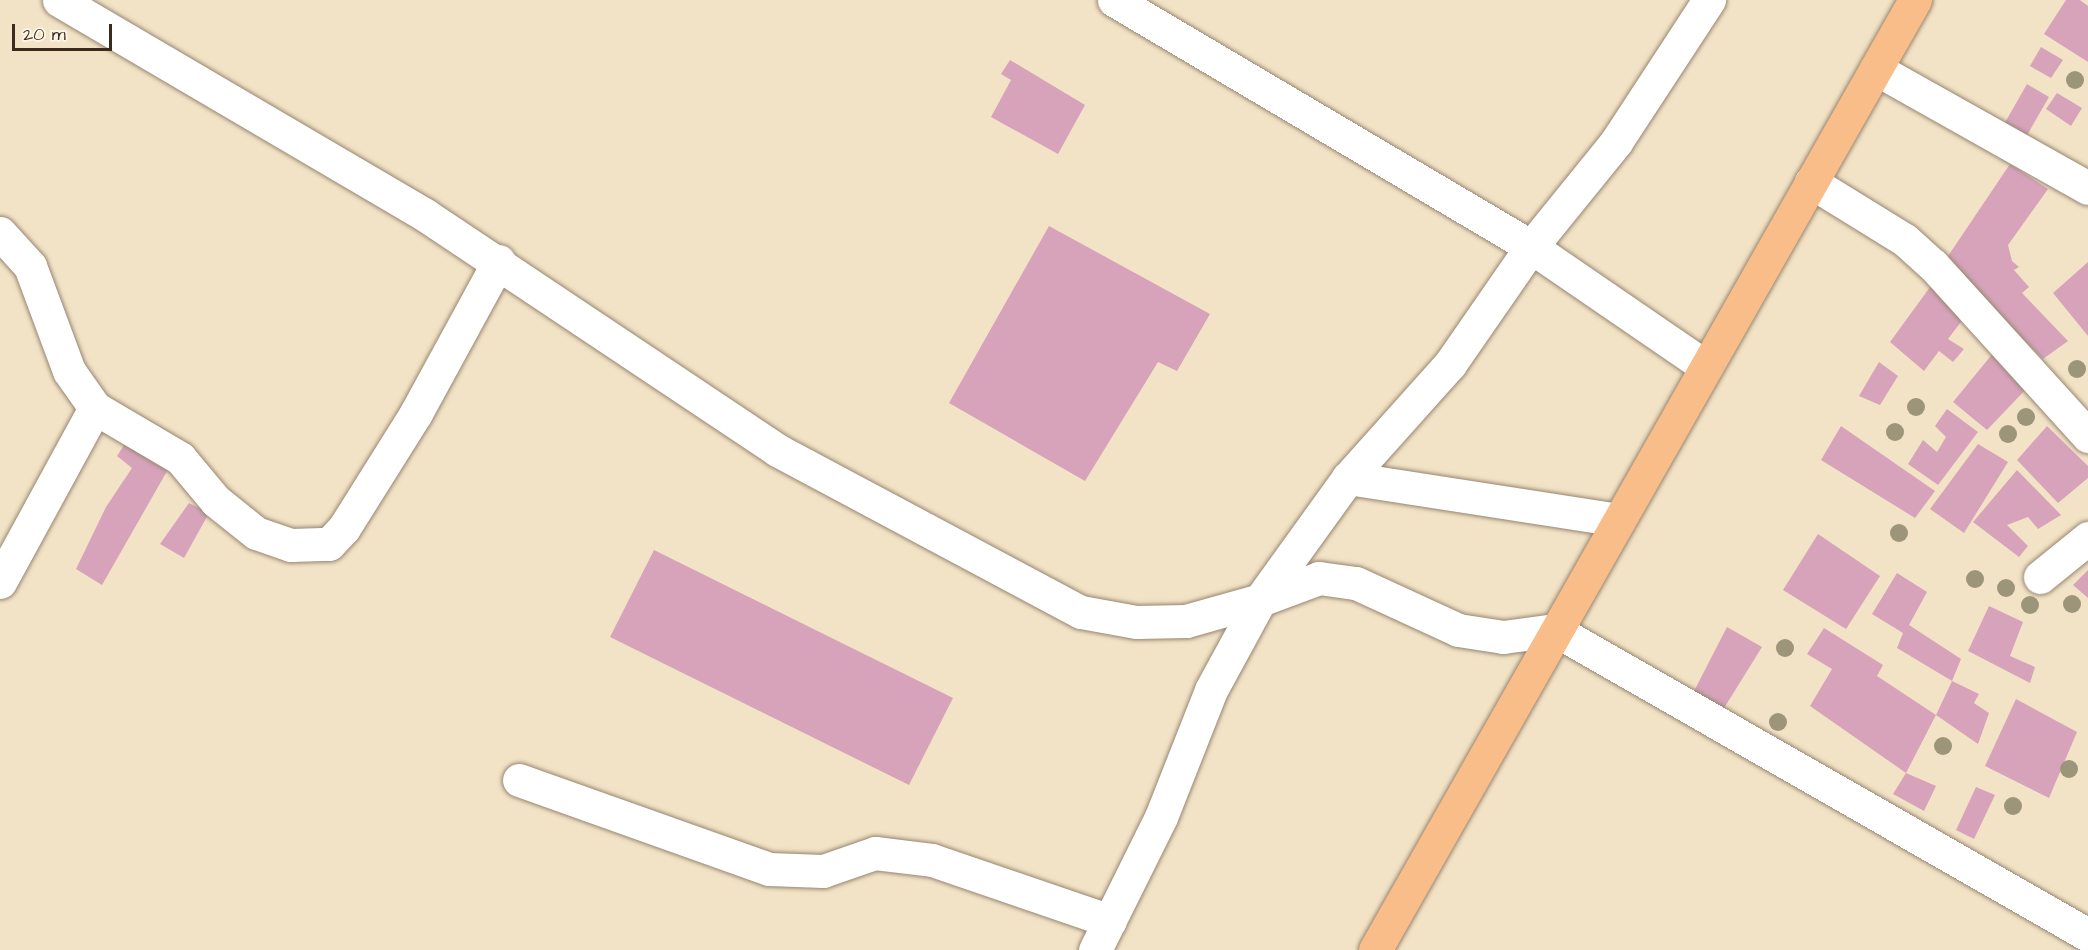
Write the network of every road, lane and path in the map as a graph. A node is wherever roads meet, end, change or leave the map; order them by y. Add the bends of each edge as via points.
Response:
1 (59, 0) edge
2 (1114, 0) edge
3 (1709, 0) edge
4 (1915, 0) edge
5 (1876, 69) junction
6 (1811, 182) junction
7 (2088, 188) edge
8 (0, 233) edge
9 (1531, 247) junction
10 (499, 261) junction
11 (1706, 367) junction
12 (95, 408) junction
13 (2088, 436) edge
14 (1348, 478) junction
15 (1619, 520) junction
16 (2088, 538) edge
17 (2040, 577) dead end
18 (0, 582) edge
19 (1260, 600) junction
20 (1555, 630) junction
21 (519, 780) dead end
22 (1110, 921) junction
23 (2088, 935) edge
24 (1095, 950) edge
25 (1376, 950) edge

1 - 10 street
2 - 9 street
3 - 9 street via 1616,142
4 - 5 highway
5 - 6 highway
5 - 7 street
6 - 11 highway
6 - 13 street via 1905,240 1933,265
8 - 12 street via 30,266 69,371
9 - 11 street
9 - 14 street via 1450,364
10 - 12 street via 416,413 344,528 329,544 291,546 256,533 216,501 180,458
10 - 19 street via 777,450 1081,612 1136,622 1186,621
11 - 15 highway
12 - 18 street
14 - 15 street
14 - 19 street
15 - 20 highway
16 - 17 street
19 - 20 street via 1318,578 1356,583 1458,630 1503,637
19 - 22 street via 1211,690 1161,816
20 - 23 street
20 - 25 highway
21 - 22 street via 769,869 823,872 875,853 932,860
22 - 24 street

